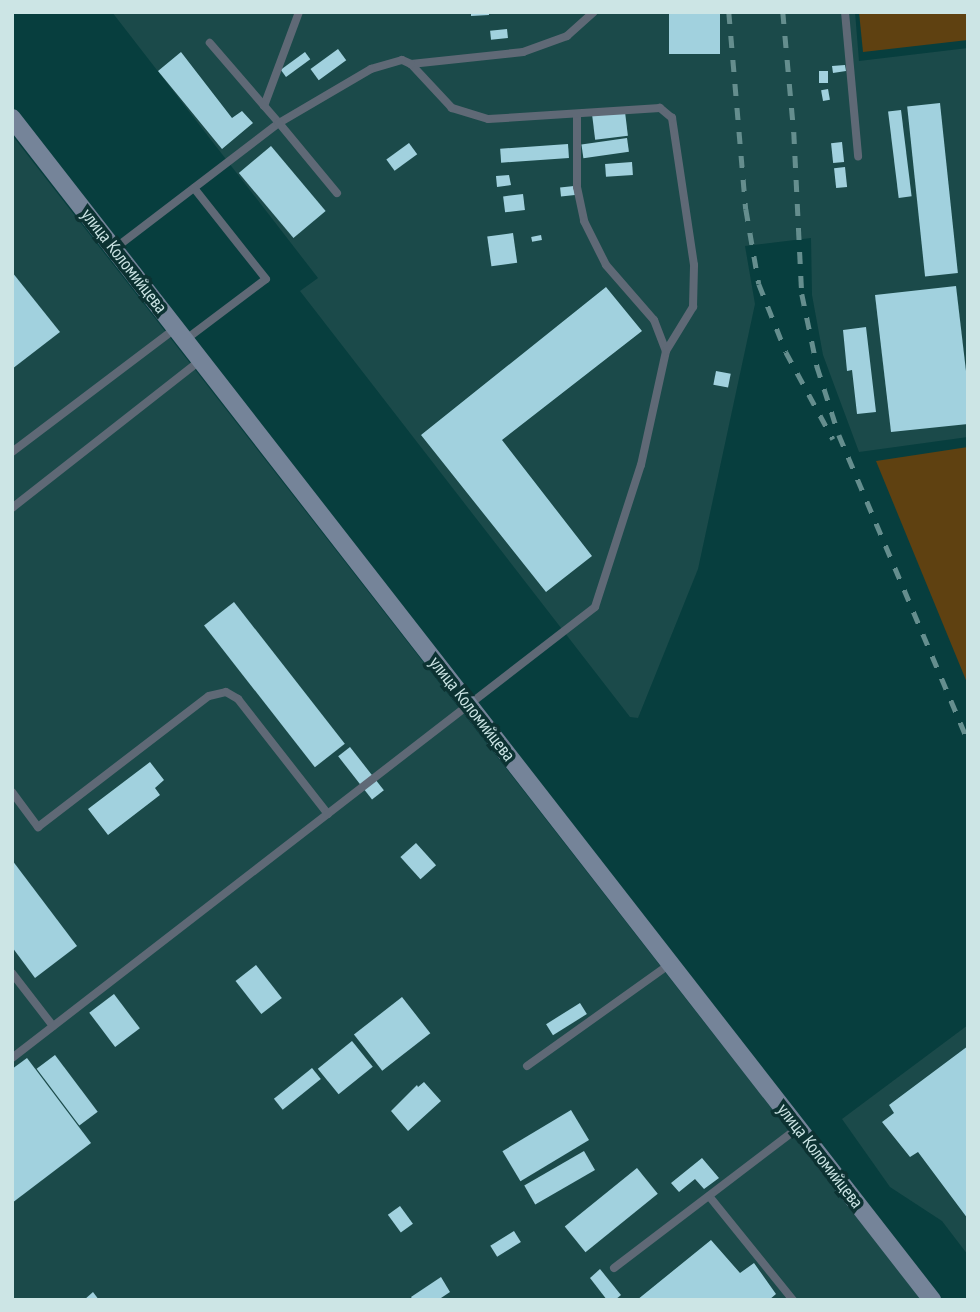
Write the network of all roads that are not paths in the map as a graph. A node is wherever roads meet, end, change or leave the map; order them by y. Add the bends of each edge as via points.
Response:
1 (299, 12) edge
2 (594, 12) edge
3 (845, 12) edge
4 (210, 43) dead end
5 (411, 64) junction
6 (264, 106) junction
7 (577, 116) junction
8 (12, 118) edge
9 (279, 123) junction
10 (858, 156) dead end
11 (194, 188) junction
12 (337, 193) dead end
13 (114, 248) junction
14 (181, 334) junction
15 (666, 351) junction
16 (201, 360) junction
17 (12, 452) edge
18 (12, 508) edge
19 (468, 704) junction
20 (12, 793) edge
21 (328, 814) junction
22 (670, 964) junction
23 (12, 973) edge
24 (53, 1027) junction
25 (12, 1058) edge
26 (527, 1066) dead end
27 (798, 1128) junction
28 (709, 1196) junction
29 (614, 1268) dead end
30 (793, 1300) edge
31 (932, 1300) edge

1 - 6 lane
2 - 5 lane via 567,36 523,52
3 - 10 lane
4 - 6 lane
5 - 7 lane via 452,108 488,119
5 - 9 lane via 402,60 371,69
6 - 9 lane
7 - 15 lane via 577,187 584,221 606,265 654,320
7 - 15 lane via 660,108 672,118 694,265 693,307
8 - 13 street, улица Коломийцева
9 - 11 lane
9 - 12 lane
11 - 13 lane
11 - 14 lane via 266,279
13 - 14 street, улица Коломийцева
14 - 16 street, улица Коломийцева
14 - 17 lane
15 - 19 lane via 641,465 595,607
16 - 18 lane
16 - 19 street, улица Коломийцева
19 - 21 lane
19 - 22 street, улица Коломийцева
20 - 21 lane via 38,827 209,696 226,692 238,699
21 - 24 lane
22 - 26 lane
22 - 27 street, улица Коломийцева
23 - 24 lane
24 - 25 lane
27 - 28 lane
27 - 31 street, улица Коломийцева
28 - 29 lane
28 - 30 lane

